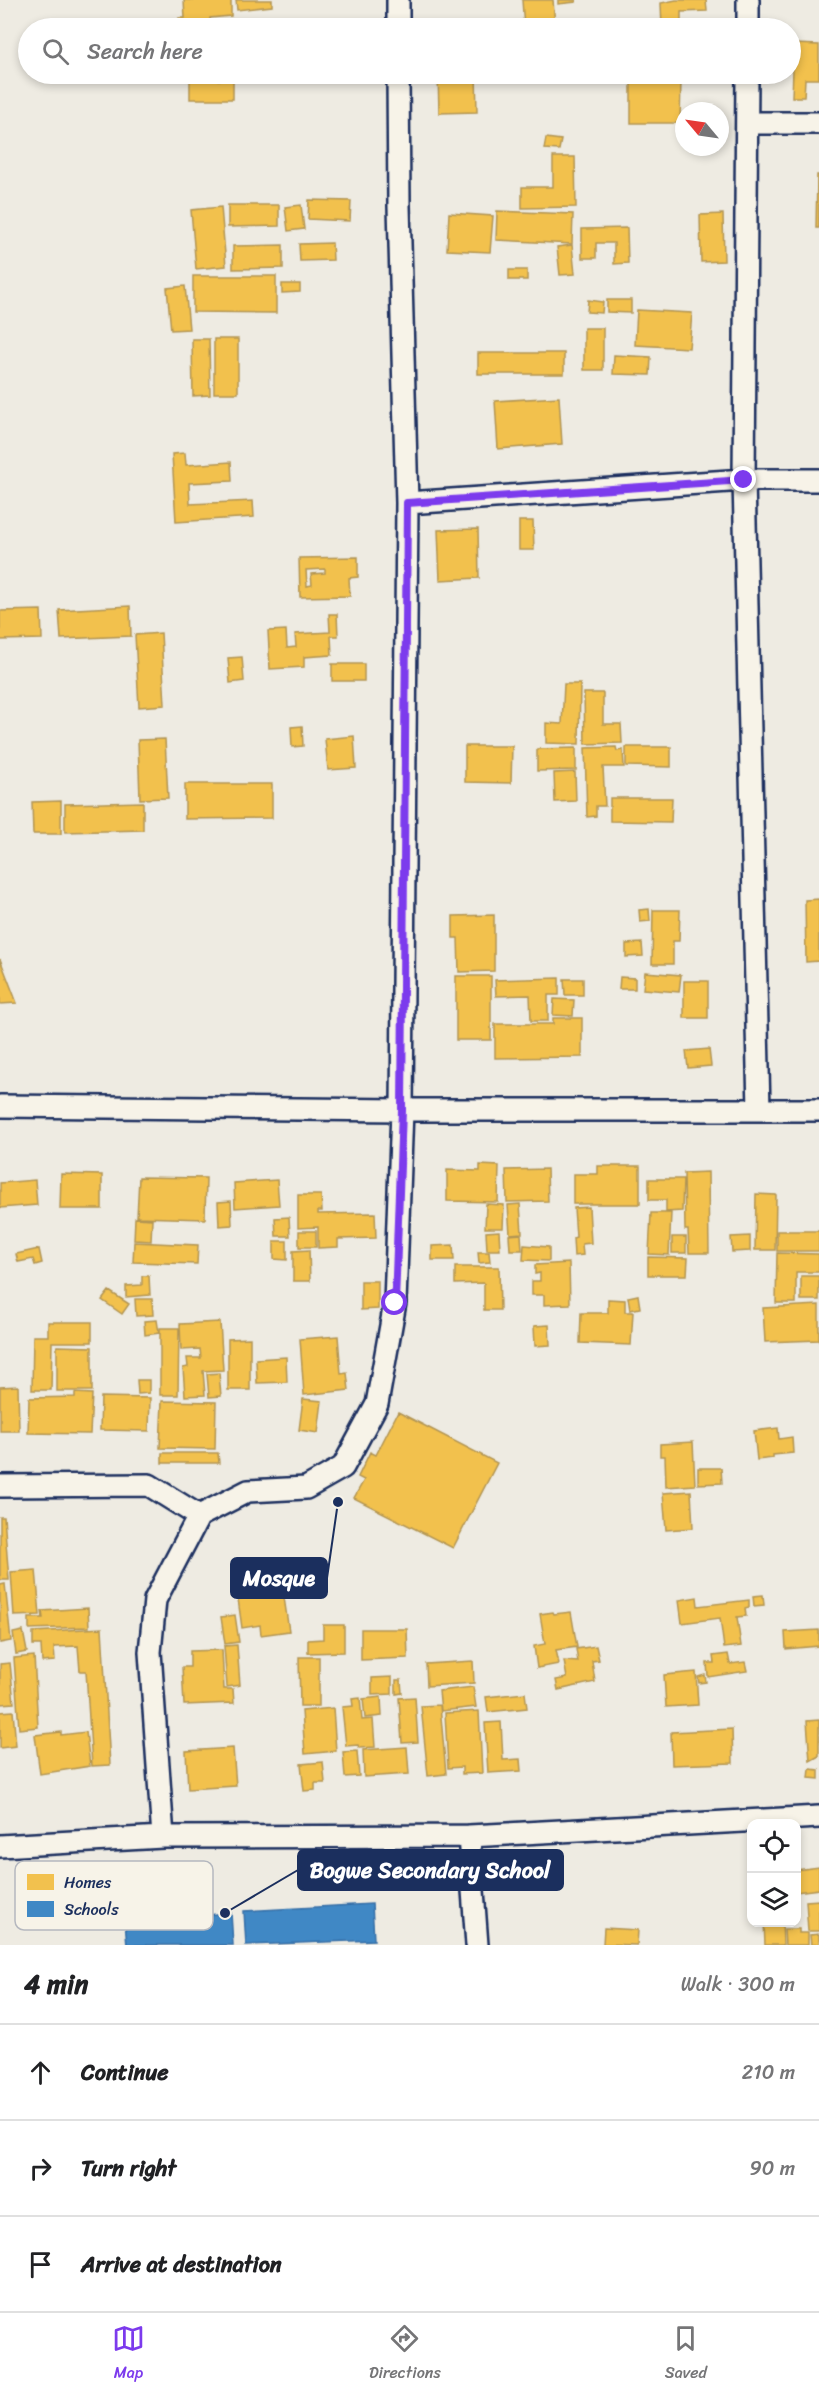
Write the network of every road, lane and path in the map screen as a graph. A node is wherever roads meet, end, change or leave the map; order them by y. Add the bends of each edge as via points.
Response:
1 (398, 0) edge
2 (748, 0) edge
3 (398, 18) edge
4 (748, 18) edge
5 (398, 84) edge
6 (747, 84) edge
7 (747, 123) junction
8 (819, 123) edge
9 (744, 480) junction
10 (819, 480) edge
11 (407, 503) junction
12 (0, 1106) edge
13 (402, 1110) junction
14 (759, 1110) junction
15 (819, 1110) edge
16 (0, 1486) edge
17 (199, 1516) junction
18 (819, 1817) edge
19 (470, 1836) junction
20 (163, 1837) junction
21 (0, 1846) edge
22 (477, 1945) edge

1 - 3 street
2 - 4 street
5 - 11 street
6 - 7 street
7 - 8 street
7 - 9 street
9 - 10 street
9 - 11 street
9 - 14 street
11 - 13 street
12 - 13 street
13 - 14 street
13 - 17 street via 395,1303 377,1404 342,1467 306,1488 248,1491
14 - 15 street
16 - 17 street via 149,1485
17 - 20 street via 155,1600 150,1652
18 - 19 street
19 - 20 street
19 - 22 street
20 - 21 street

